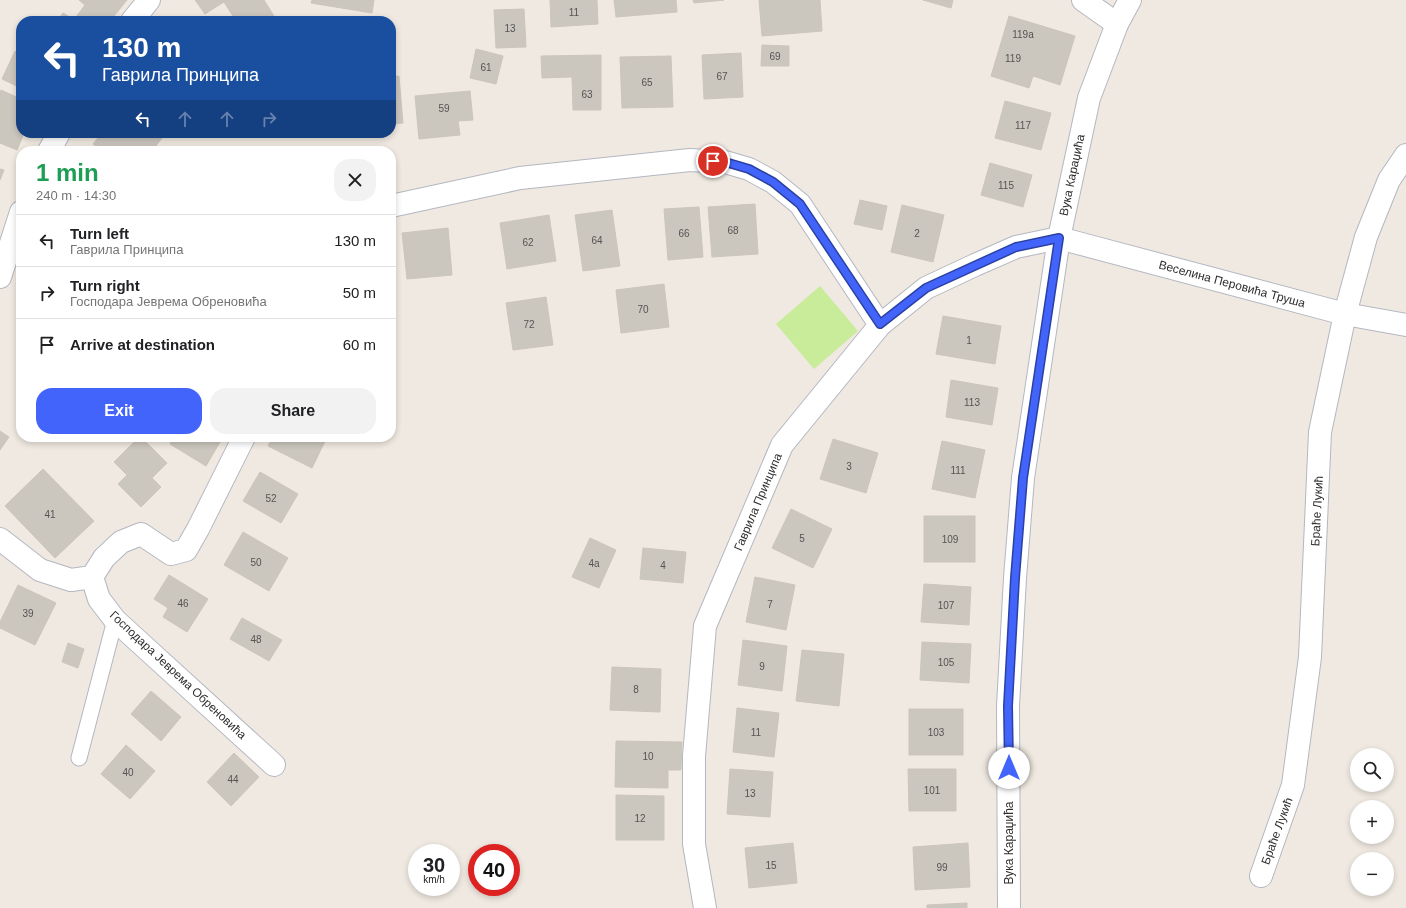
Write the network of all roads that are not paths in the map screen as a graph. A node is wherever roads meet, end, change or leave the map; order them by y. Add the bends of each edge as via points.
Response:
1 (148, 0) edge
2 (1083, 0) edge
3 (1130, 0) edge
4 (136, 16) edge
5 (1117, 24) junction
6 (1406, 155) edge
7 (396, 205) edge
8 (16, 227) edge
9 (1059, 238) junction
10 (0, 277) edge
11 (1345, 314) junction
12 (880, 324) junction
13 (1406, 325) edge
14 (242, 442) edge
15 (0, 539) edge
16 (92, 577) junction
17 (115, 620) junction
18 (79, 758) dead end
19 (274, 765) dead end
20 (1261, 876) dead end
21 (705, 908) edge
22 (1009, 908) edge

1 - 4 street
2 - 5 street
3 - 5 street, Вука Караџића
5 - 9 street, Вука Караџића via 1089,98
6 - 11 street, Браће Лукић via 1389,180 1366,237
7 - 12 street via 520,178 690,160 725,162 749,169 773,182 800,204
8 - 10 street
9 - 11 street, Веселина Перовића Труша
9 - 12 street, Гаврила Принципа via 1016,247 926,288
9 - 22 street, Вука Караџића via 1023,478 1015,578 1008,706
11 - 13 street, Веселина Перовића Труша
11 - 20 street, Браће Лукић via 1320,432 1310,657 1293,785
12 - 21 street, Гаврила Принципа via 782,445 705,626 694,756 694,844
14 - 16 street via 186,550 171,554 141,534 122,542 104,558
15 - 16 street via 40,570 71,580
16 - 17 street, Господара Јеврема Обреновића via 99,599
17 - 18 lane
17 - 19 street, Господара Јеврема Обреновића

